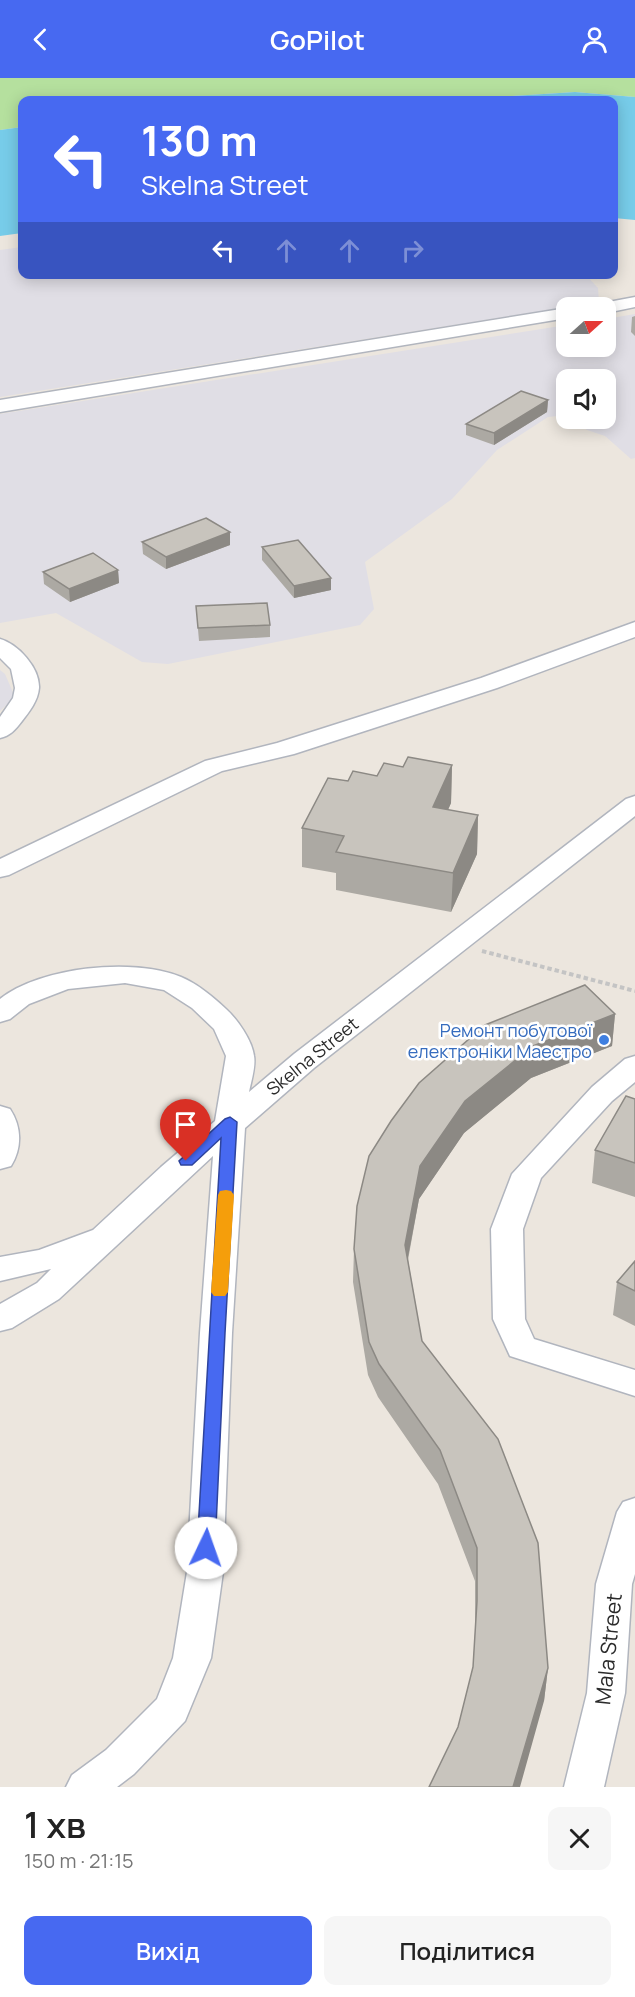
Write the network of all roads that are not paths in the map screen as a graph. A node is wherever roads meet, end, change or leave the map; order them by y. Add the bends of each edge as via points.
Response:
1 (635, 302) edge
2 (616, 306) edge
3 (556, 316) edge
4 (0, 406) edge
5 (635, 629) edge
6 (0, 646) edge
7 (0, 731) edge
8 (635, 804) edge
9 (0, 869) edge
10 (0, 1013) edge
11 (635, 1066) edge
12 (0, 1116) edge
13 (230, 1122) junction
14 (0, 1159) edge
15 (106, 1235) junction
16 (0, 1269) edge
17 (0, 1319) edge
18 (635, 1383) edge
19 (635, 1512) edge
20 (87, 1787) edge
21 (584, 1787) edge

1 - 2 street
3 - 4 street
5 - 9 street via 489,683 285,749 214,766
6 - 7 street via 23,671 27,690 24,703
8 - 13 street, Skelna Street via 304,1060
10 - 13 street via 19,998 63,981 125,974 172,983 202,1002 226,1025 240,1056
11 - 18 street via 602,1094 527,1174 507,1229 509,1319 522,1347
12 - 14 street via 4,1153
13 - 15 street, Skelna Street
13 - 20 street via 205,1572 192,1658 172,1709 120,1762
15 - 16 street via 44,1260
15 - 17 street, Skelna Street via 48,1291
19 - 21 street, Mala Street via 614,1584 606,1694

